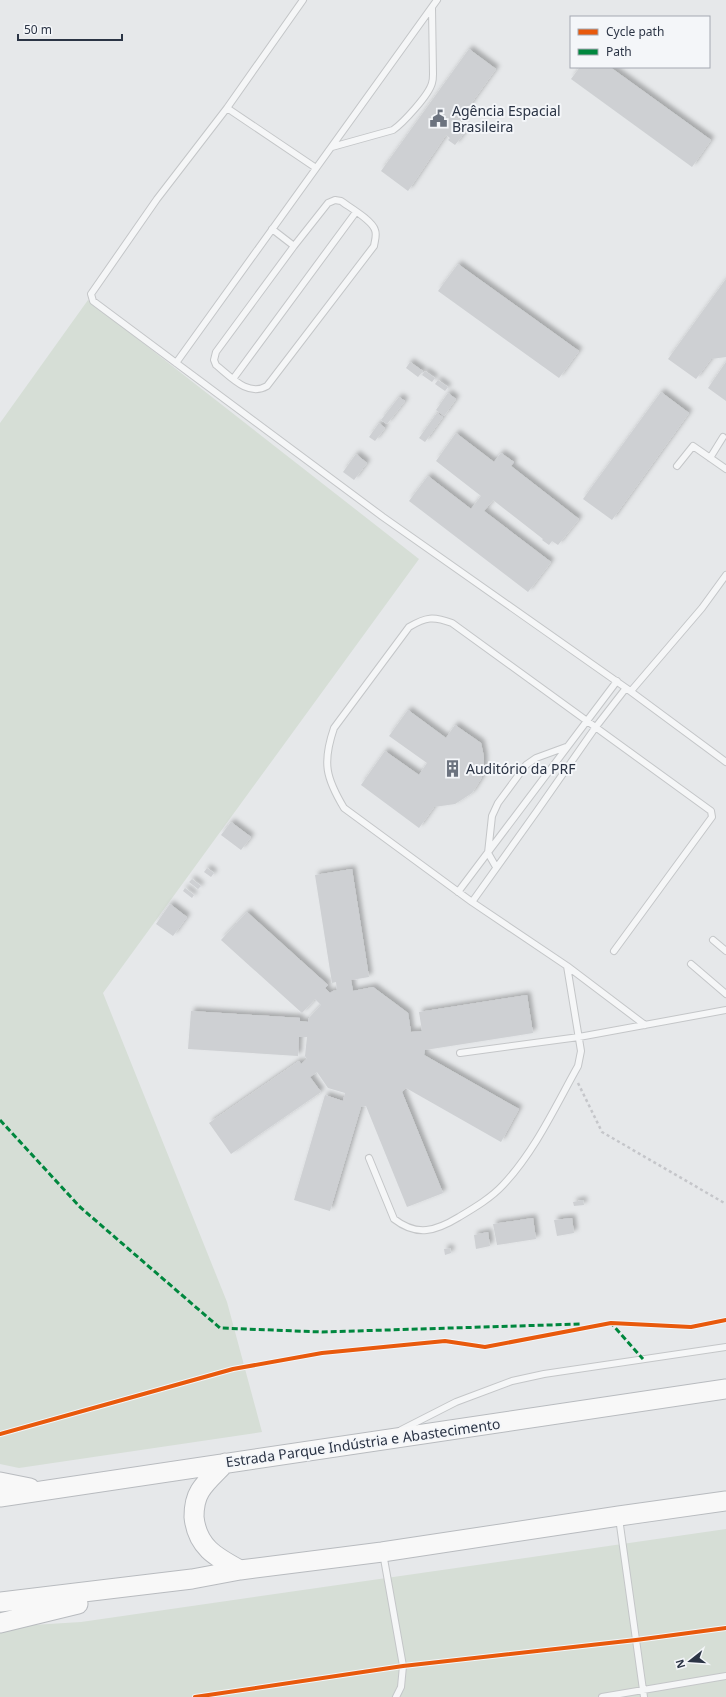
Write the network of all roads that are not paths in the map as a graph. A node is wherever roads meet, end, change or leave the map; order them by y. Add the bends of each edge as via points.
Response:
1 (303, 0) edge
2 (437, 0) edge
3 (432, 8) junction
4 (227, 108) junction
5 (332, 146) junction
6 (316, 168) junction
7 (356, 212) junction
8 (272, 229) junction
9 (294, 246) junction
10 (176, 363) junction
11 (233, 379) junction
12 (723, 437) dead end
13 (710, 458) junction
14 (677, 466) dead end
15 (726, 469) edge
16 (726, 575) edge
17 (617, 681) junction
18 (628, 690) junction
19 (586, 721) junction
20 (595, 728) junction
21 (566, 747) junction
22 (726, 762) edge
23 (488, 853) junction
24 (496, 867) junction
25 (458, 892) junction
26 (472, 902) junction
27 (713, 940) dead end
28 (614, 951) dead end
29 (726, 951) edge
30 (691, 964) dead end
31 (567, 966) junction
32 (726, 994) edge
33 (726, 1010) edge
34 (645, 1025) junction
35 (579, 1036) junction
36 (460, 1053) dead end
37 (369, 1158) dead end
38 (726, 1347) edge
39 (726, 1389) edge
40 (380, 1441) junction
41 (225, 1463) junction
42 (0, 1482) edge
43 (43, 1491) junction
44 (0, 1497) edge
45 (726, 1501) edge
46 (619, 1516) junction
47 (382, 1552) junction
48 (240, 1570) junction
49 (192, 1579) junction
50 (0, 1602) edge
51 (0, 1623) edge
52 (726, 1676) edge
53 (643, 1689) junction
54 (396, 1697) edge
55 (602, 1697) edge
56 (644, 1697) edge

1 - 4 lane
2 - 3 lane
3 - 5 lane
3 - 5 lane via 434,74 429,91 400,126 393,130
4 - 6 lane
4 - 10 lane via 157,199 91,294 93,301
5 - 6 lane
6 - 8 lane
7 - 9 lane via 341,201 328,203
7 - 11 lane
7 - 11 lane via 372,224 376,236 374,246 267,386 253,390
8 - 9 lane
8 - 10 lane
9 - 11 lane via 216,352 216,365
10 - 17 lane via 383,518
12 - 13 lane
13 - 14 lane via 693,446
13 - 15 lane
16 - 18 lane via 702,608
17 - 18 lane
17 - 19 lane
18 - 20 lane
18 - 22 lane
19 - 20 lane
19 - 21 lane
19 - 25 lane via 452,622 437,618 421,620 408,627 334,728 328,747 327,767 334,791 344,808
20 - 24 lane
20 - 28 lane via 708,808 712,814 694,843
21 - 23 lane
21 - 23 lane via 536,758 526,765 498,803 492,816
23 - 24 lane
23 - 25 lane
24 - 26 lane
25 - 26 lane
26 - 31 lane
27 - 29 lane
30 - 32 lane
31 - 34 lane
31 - 35 lane
33 - 34 lane
34 - 35 lane
35 - 36 lane
35 - 37 lane via 581,1051 578,1066 532,1148 503,1186 478,1206 451,1222 432,1230 418,1231 394,1219
38 - 40 lane via 512,1381 456,1402
39 - 40 highway, Estrada Parque Indústria e Abastecimento
40 - 41 highway, Estrada Parque Indústria e Abastecimento
41 - 43 highway, Estrada Parque Indústria e Abastecimento
41 - 48 highway via 200,1490 194,1508 196,1529 204,1546 218,1558
42 - 43 highway
43 - 44 highway, Estrada Parque Indústria e Abastecimento
45 - 46 highway
46 - 47 highway
46 - 53 lane
47 - 48 highway
47 - 54 lane via 403,1666 401,1687
48 - 49 highway
49 - 50 highway
49 - 51 highway
52 - 53 lane
53 - 55 lane
53 - 56 lane

